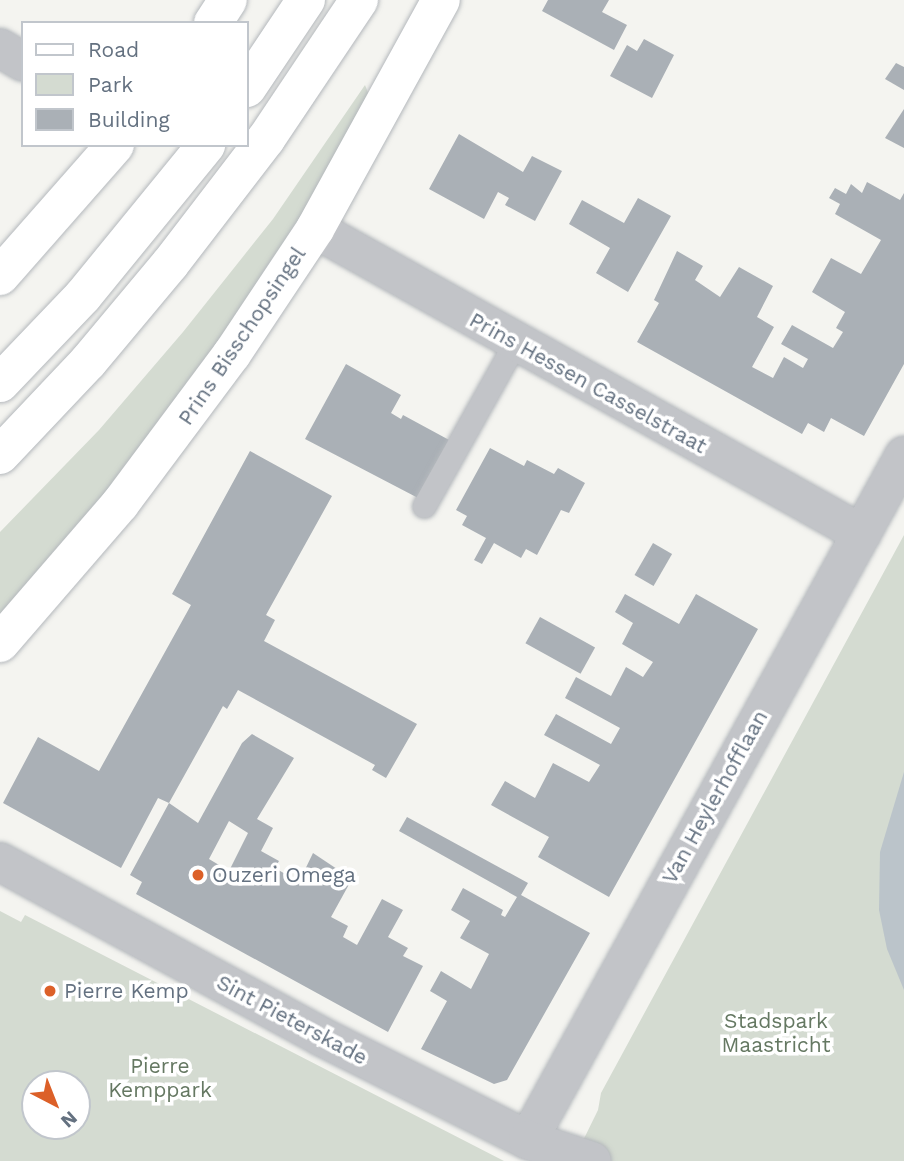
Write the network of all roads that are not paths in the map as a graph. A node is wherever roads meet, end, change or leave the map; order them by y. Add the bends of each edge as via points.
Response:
1 (229, 0) edge
2 (306, 0) edge
3 (359, 0) edge
4 (441, 0) edge
5 (214, 21) edge
6 (0, 48) edge
7 (21, 61) edge
8 (248, 87) edge
9 (113, 147) edge
10 (204, 147) edge
11 (315, 229) junction
12 (0, 276) edge
13 (515, 343) junction
14 (0, 383) edge
15 (0, 455) edge
16 (904, 456) edge
17 (424, 506) dead end
18 (862, 534) junction
19 (0, 643) edge
20 (0, 862) edge
21 (528, 1140) junction
22 (592, 1161) edge

1 - 5 main road
2 - 8 main road
3 - 15 main road via 267,139 170,264
4 - 11 main road, Prins Bisschopsingel
6 - 7 street
9 - 12 main road
10 - 14 main road via 133,238
11 - 13 street, Prins Hessen Casselstraat
11 - 19 main road, Prins Bisschopsingel via 185,420 76,558
13 - 17 lane
13 - 18 street, Prins Hessen Casselstraat
16 - 18 street, Van Heylerhofflaan
18 - 21 street, Van Heylerhofflaan
20 - 21 street, Sint Pieterskade via 320,1037
21 - 22 street, Sint Pieterskade

